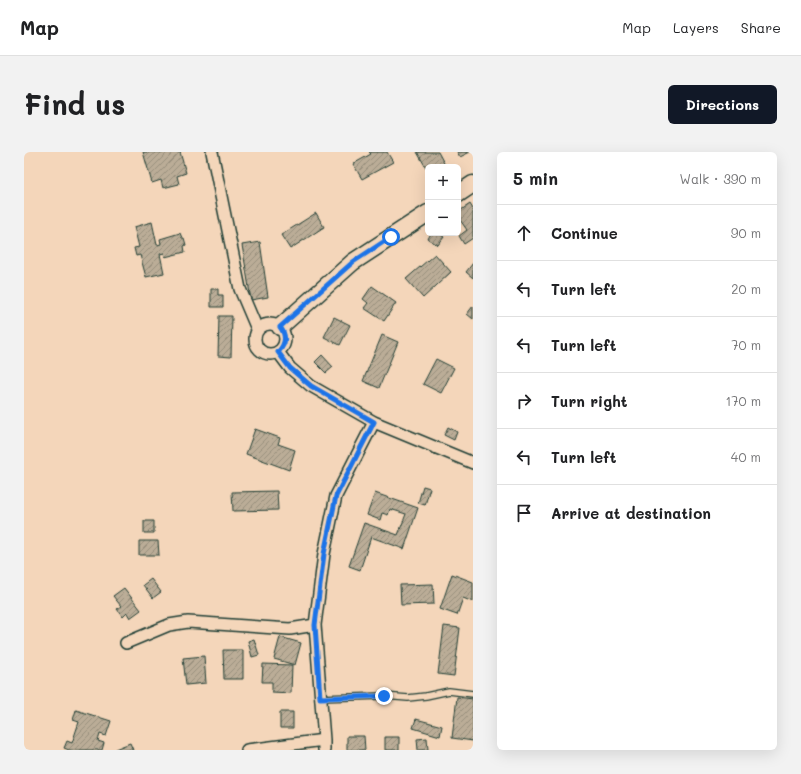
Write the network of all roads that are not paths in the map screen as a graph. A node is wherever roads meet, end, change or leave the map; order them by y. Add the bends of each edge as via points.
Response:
1 (212, 152) edge
2 (473, 184) edge
3 (461, 192) edge
4 (425, 215) edge
5 (280, 327) junction
6 (257, 329) junction
7 (278, 352) junction
8 (374, 422) junction
9 (473, 463) edge
10 (315, 625) junction
11 (126, 643) dead end
12 (473, 694) edge
13 (320, 698) junction
14 (324, 745) edge
15 (247, 750) edge

1 - 6 street via 240,288
2 - 3 street
4 - 5 street via 353,262
5 - 6 street via 270,323
5 - 7 street via 285,337
6 - 7 street via 254,343 258,349 264,353
7 - 8 street via 290,368 311,386
8 - 9 street
8 - 10 street via 336,496 324,554
10 - 11 street via 290,629 188,622 169,625
10 - 13 street
12 - 13 lane via 449,691 408,698
13 - 14 street
14 - 15 street

